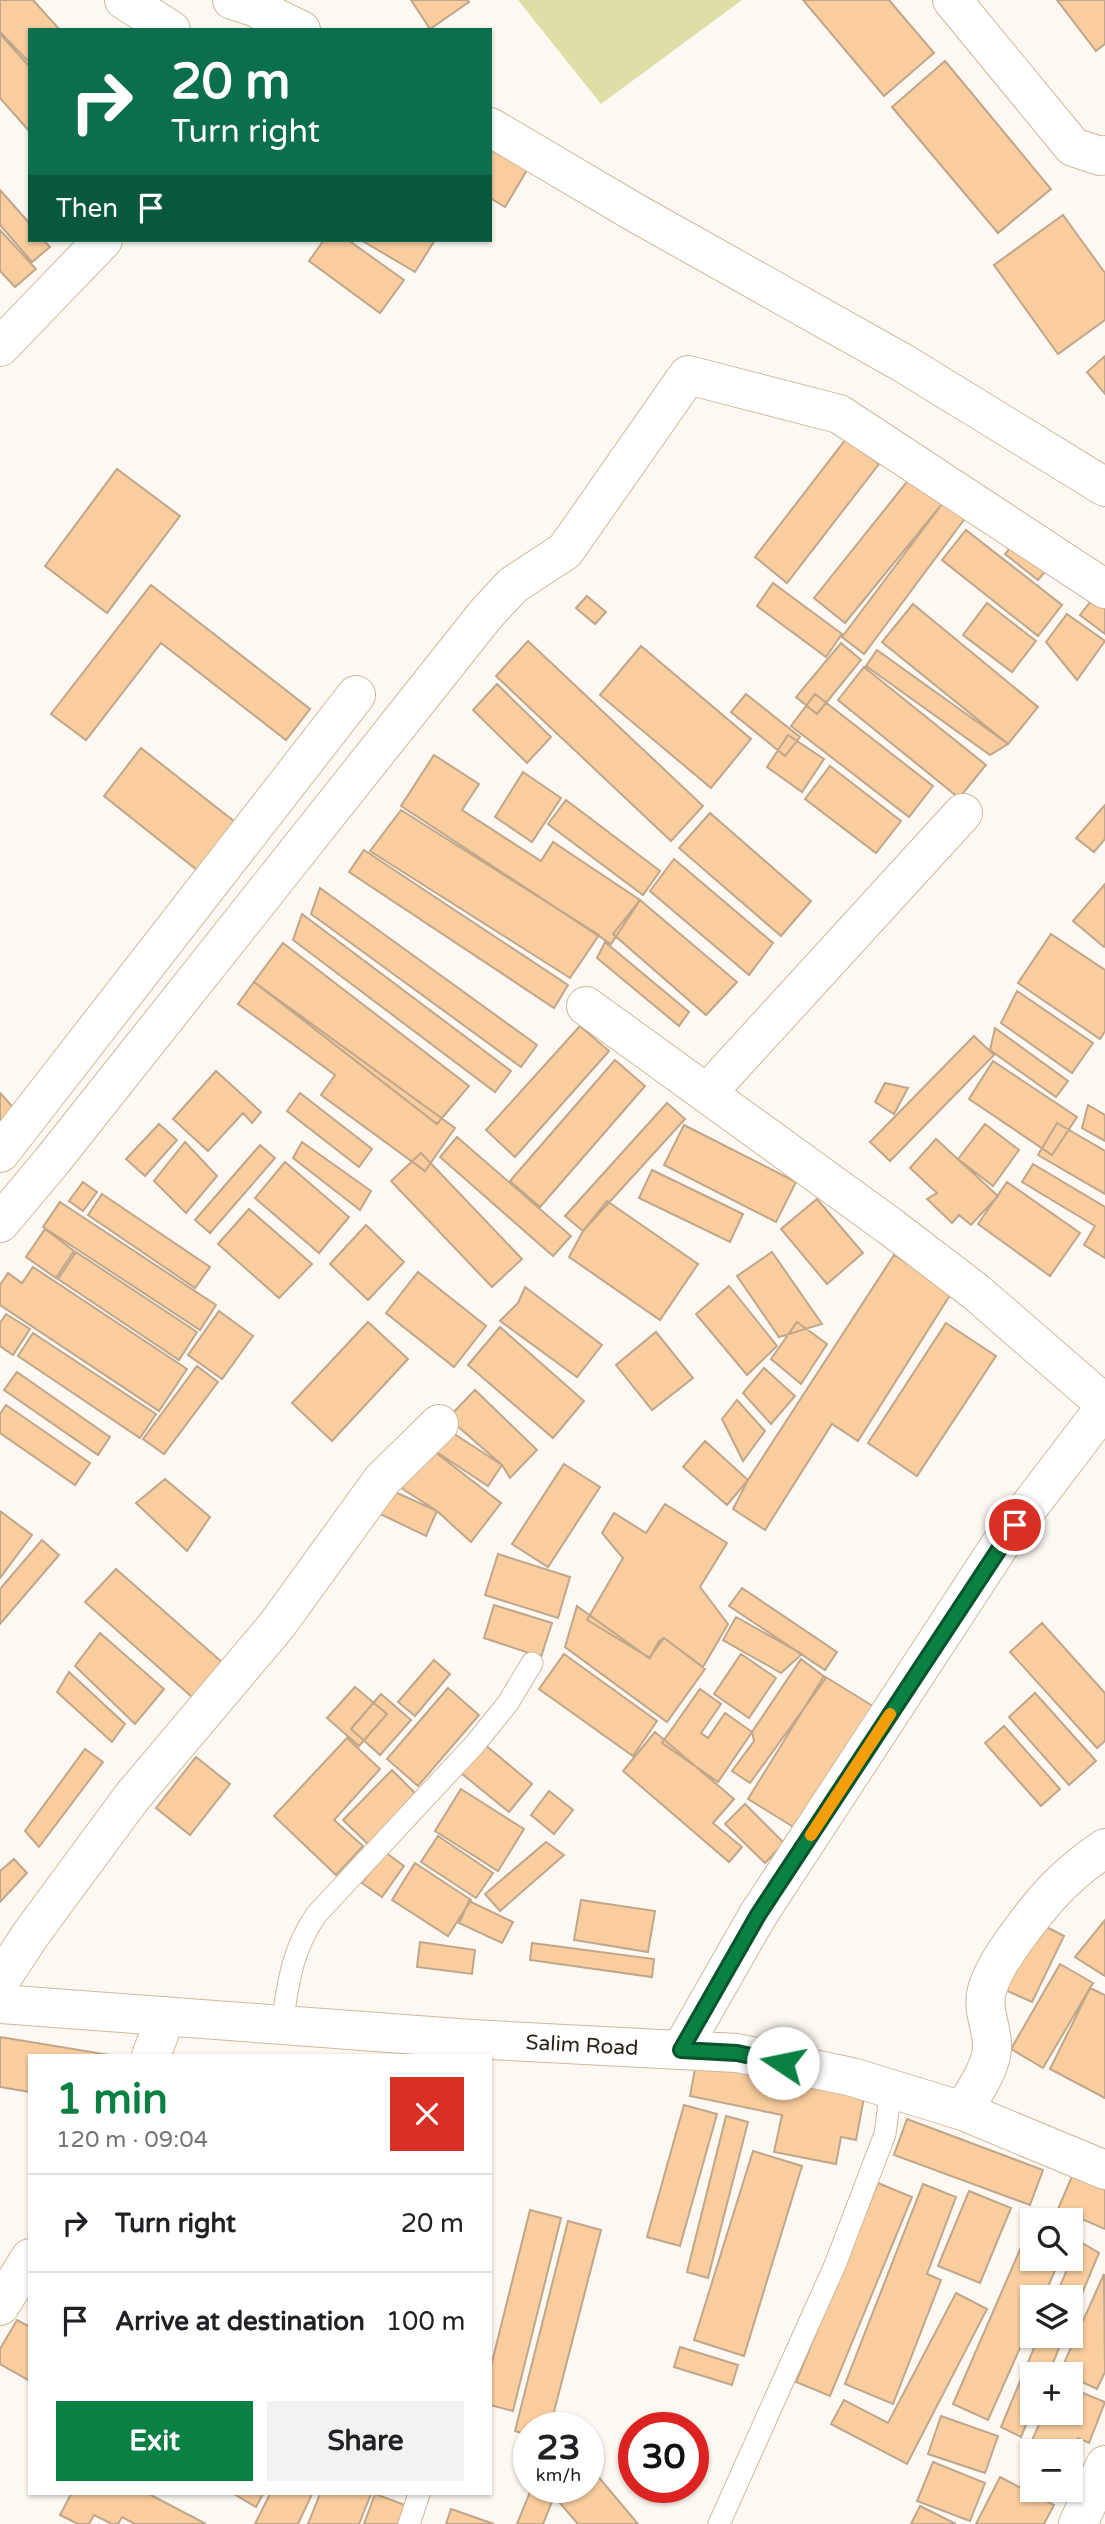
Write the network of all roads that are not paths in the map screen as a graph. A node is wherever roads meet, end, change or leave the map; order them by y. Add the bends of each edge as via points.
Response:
1 (124, 0) edge
2 (232, 0) edge
3 (952, 0) edge
4 (168, 28) edge
5 (297, 28) edge
6 (492, 128) edge
7 (1105, 155) edge
8 (101, 242) edge
9 (0, 347) edge
10 (1105, 487) edge
11 (1105, 589) edge
12 (356, 695) dead end
13 (963, 813) dead end
14 (586, 1006) dead end
15 (707, 1093) junction
16 (0, 1153) edge
17 (0, 1223) edge
18 (1105, 1406) edge
19 (439, 1424) dead end
20 (532, 1663) dead end
21 (1105, 1848) edge
22 (0, 1981) edge
23 (0, 2004) edge
24 (166, 2016) junction
25 (282, 2025) junction
26 (471, 2048) edge
27 (681, 2050) junction
28 (152, 2054) edge
29 (891, 2088) junction
30 (963, 2111) junction
31 (1105, 2170) edge
32 (28, 2261) edge
33 (0, 2306) edge
34 (1105, 2465) edge
35 (419, 2495) edge
36 (409, 2524) edge
37 (719, 2524) edge
38 (1078, 2524) edge

1 - 4 street
2 - 5 street
3 - 7 street via 1073,147
6 - 10 street via 903,363
8 - 9 street
11 - 17 street via 839,414 688,375 565,551 513,585 486,614
12 - 16 street
13 - 15 street
14 - 15 street
15 - 18 street via 976,1292
18 - 27 street via 1000,1545 758,1915
19 - 22 street via 382,1480 276,1625 132,1797
20 - 25 lane via 475,1744 316,1915 289,1974
21 - 30 street via 1052,1890 999,1962 985,2008 992,2048
23 - 24 street, Salim Road
24 - 25 street, Salim Road
24 - 28 street
25 - 26 street, Salim Road
26 - 27 street, Salim Road
27 - 29 street, Salim Road via 737,2053
29 - 30 street, Salim Road
29 - 37 lane via 885,2134 835,2266
30 - 31 street, Salim Road
32 - 33 street
34 - 38 street
35 - 36 lane

